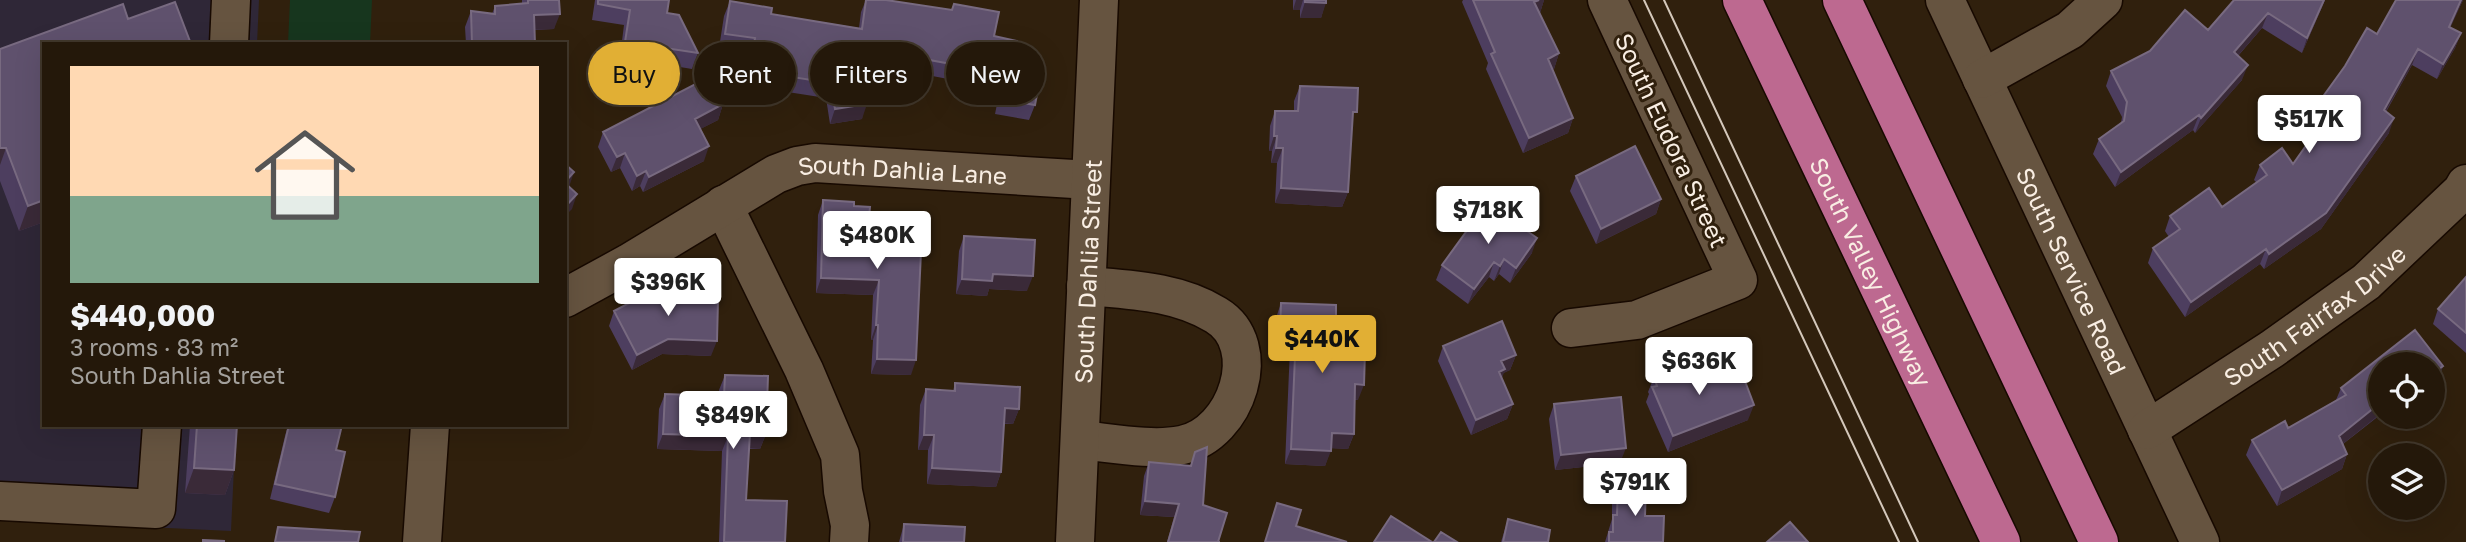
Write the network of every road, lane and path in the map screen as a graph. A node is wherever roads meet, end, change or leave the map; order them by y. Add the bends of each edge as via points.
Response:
1 (231, 0) edge
2 (1099, 0) edge
3 (1606, 0) edge
4 (1742, 0) edge
5 (1842, 0) edge
6 (1945, 0) edge
7 (2103, 0) edge
8 (229, 42) edge
9 (1982, 79) junction
10 (1090, 180) junction
11 (2466, 184) edge
12 (723, 205) junction
13 (1086, 286) junction
14 (567, 297) edge
15 (1571, 328) dead end
16 (162, 427) edge
17 (430, 427) edge
18 (2147, 430) junction
19 (1080, 440) junction
20 (0, 501) edge
21 (422, 542) edge
22 (849, 542) edge
23 (1075, 542) edge
24 (2001, 542) edge
25 (2099, 542) edge
26 (2200, 542) edge

1 - 8 street
2 - 10 street, South Dahlia Street
3 - 15 street, South Eudora Street via 1738,280 1637,320
4 - 24 highway, South Valley Highway
5 - 25 highway
6 - 9 street, South Service Road
7 - 9 street via 2070,30
9 - 18 street, South Service Road
10 - 12 street, South Dahlia Lane via 815,163 776,174
10 - 13 street, South Dahlia Street
11 - 18 street, South Fairfax Drive via 2366,282
12 - 14 street, South Dahlia Lane
12 - 22 street via 840,455
13 - 19 street, South Dahlia Street
13 - 19 street via 1151,292 1192,302 1219,316 1236,336 1240,382 1231,409 1212,432 1183,445
16 - 20 street via 156,509
17 - 21 street
18 - 26 street, South Service Road
19 - 23 street, South Dahlia Street

